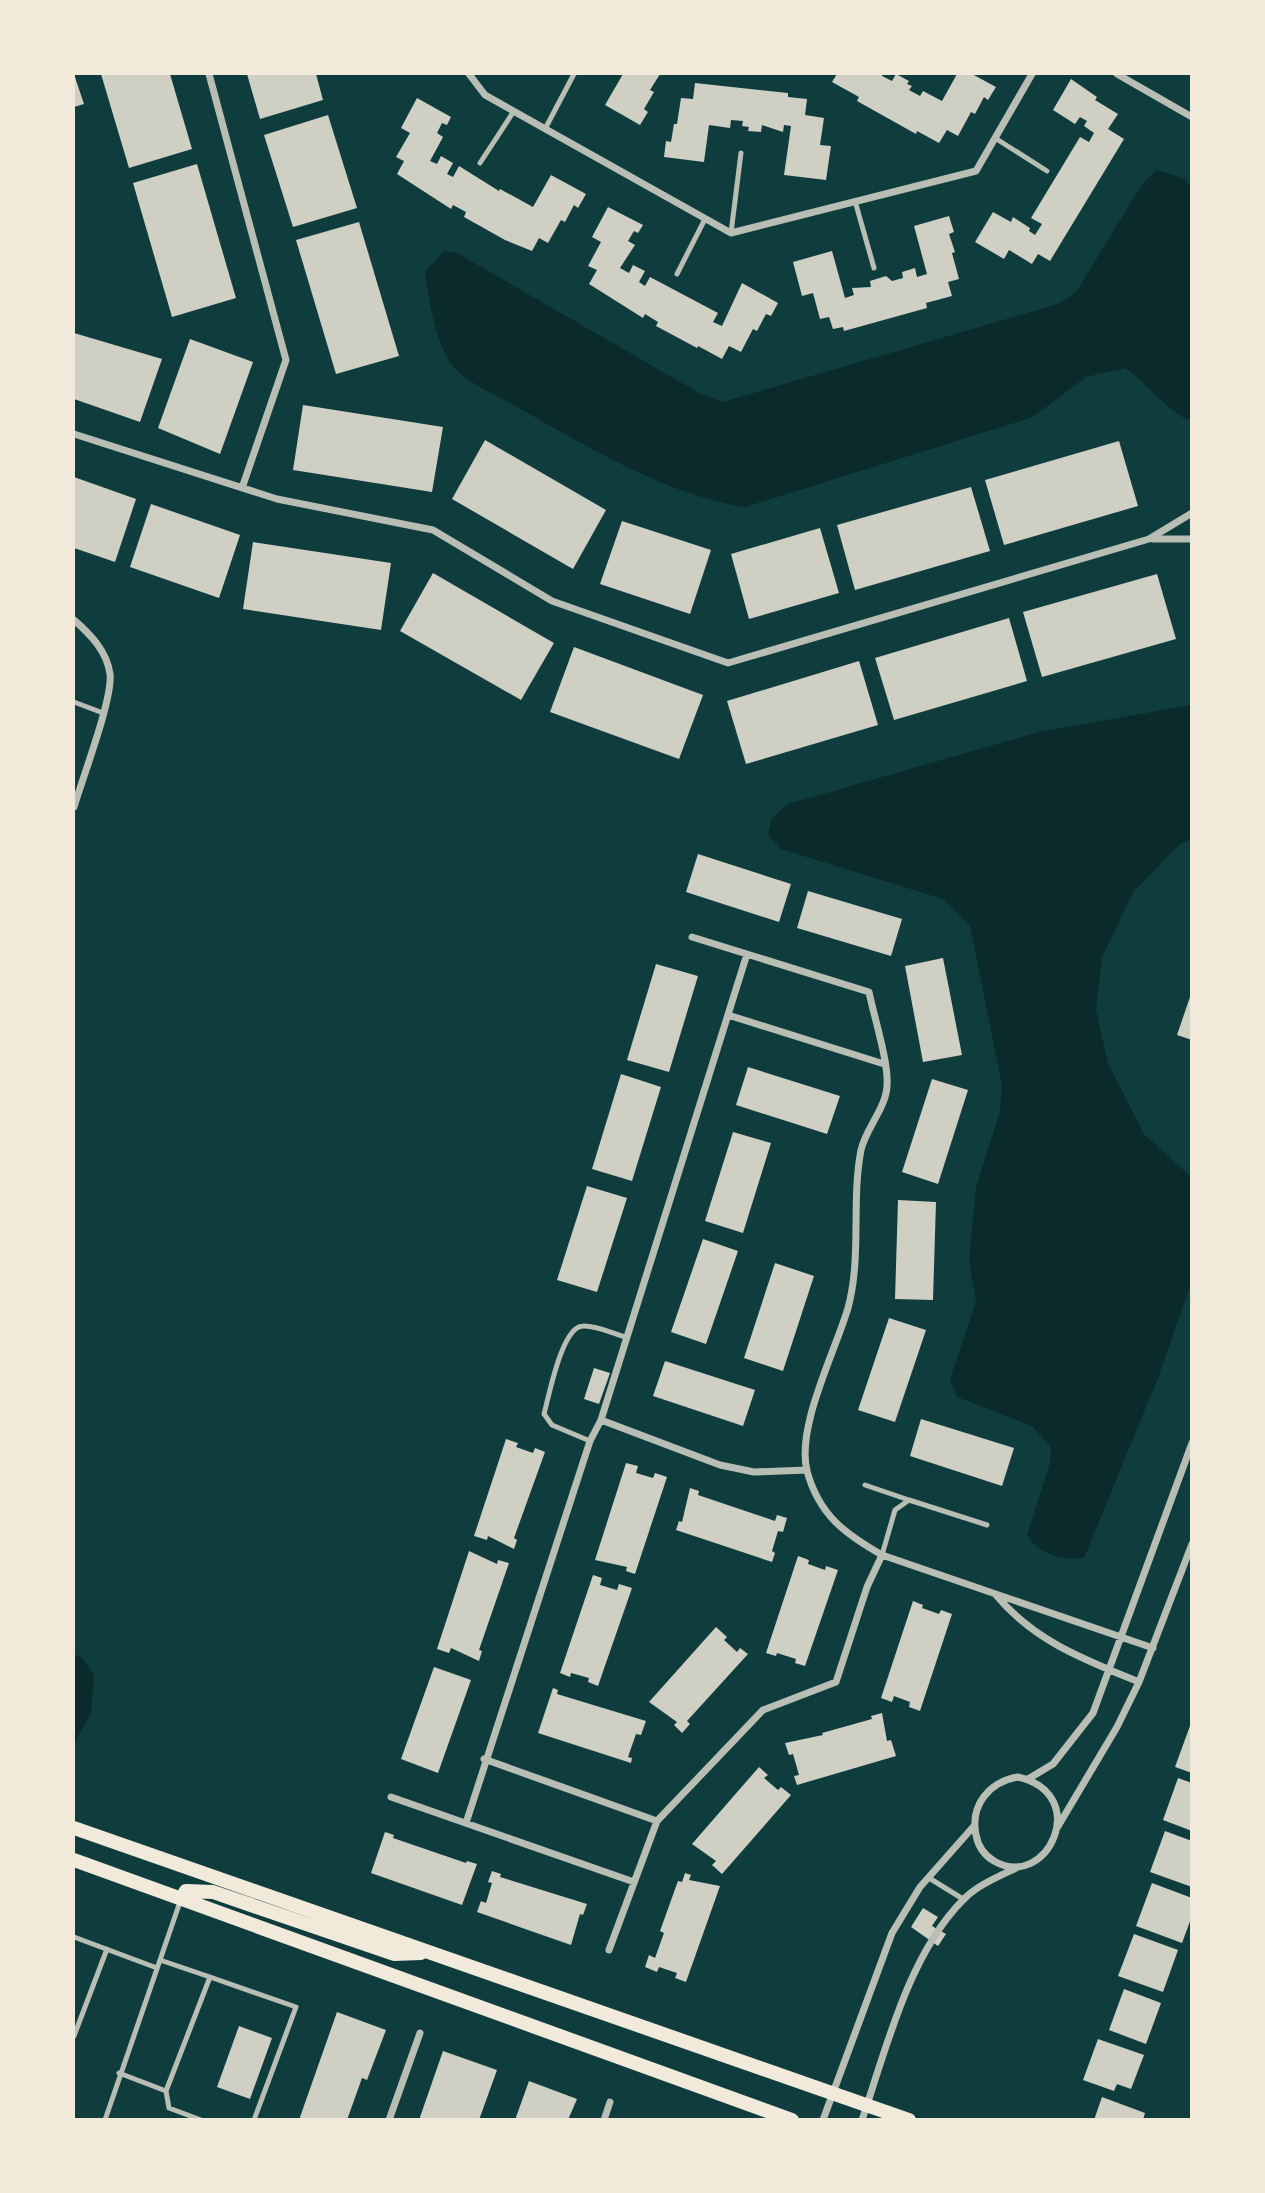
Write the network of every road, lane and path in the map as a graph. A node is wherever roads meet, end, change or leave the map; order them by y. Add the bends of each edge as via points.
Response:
1 (209, 74) edge
2 (470, 74) edge
3 (574, 74) edge
4 (1032, 74) edge
5 (1117, 74) edge
6 (514, 111) junction
7 (1192, 117) edge
8 (545, 129) junction
9 (995, 138) junction
10 (741, 153) dead end
11 (480, 163) dead end
12 (1046, 171) dead end
13 (856, 201) junction
14 (705, 219) junction
15 (731, 233) junction
16 (874, 268) dead end
17 (677, 274) dead end
18 (74, 434) edge
19 (242, 488) junction
20 (1192, 513) edge
21 (1149, 539) junction
22 (1192, 539) edge
23 (74, 620) edge
24 (74, 702) edge
25 (103, 713) junction
26 (74, 807) edge
27 (692, 937) dead end
28 (747, 954) junction
29 (728, 1015) junction
30 (884, 1064) junction
31 (626, 1337) junction
32 (601, 1420) junction
33 (590, 1441) junction
34 (1192, 1443) edge
35 (807, 1470) junction
36 (865, 1485) dead end
37 (909, 1500) junction
38 (987, 1525) dead end
39 (1192, 1544) edge
40 (882, 1555) junction
41 (995, 1595) junction
42 (1122, 1637) junction
43 (1153, 1648) junction
44 (1110, 1670) junction
45 (1139, 1682) junction
46 (484, 1759) junction
47 (1028, 1779) junction
48 (391, 1797) dead end
49 (657, 1821) junction
50 (466, 1823) junction
51 (974, 1826) junction
52 (74, 1828) edge
53 (1057, 1828) junction
54 (74, 1860) edge
55 (1018, 1867) junction
56 (929, 1878) junction
57 (634, 1882) junction
58 (181, 1899) junction
59 (963, 1899) junction
60 (74, 1937) edge
61 (107, 1949) junction
62 (609, 1950) dead end
63 (430, 1952) junction
64 (160, 1960) junction
65 (158, 1968) junction
66 (210, 1977) junction
67 (421, 2033) dead end
68 (74, 2036) edge
69 (119, 2073) junction
70 (166, 2091) junction
71 (833, 2093) junction
72 (610, 2102) dead end
73 (867, 2105) junction
74 (105, 2119) edge
75 (201, 2119) edge
76 (254, 2119) edge
77 (389, 2119) edge
78 (604, 2119) edge
79 (792, 2119) edge
80 (823, 2119) edge
81 (862, 2119) edge
82 (909, 2119) edge

1 - 19 street via 286,360
2 - 6 street via 485,95
3 - 8 lane
4 - 9 street
5 - 7 street
6 - 8 street
6 - 11 lane
8 - 14 street
9 - 12 lane
9 - 13 street via 976,171
10 - 15 lane
13 - 15 street
13 - 16 lane
14 - 15 street
14 - 17 lane
18 - 19 street
19 - 21 street via 433,530 552,601 729,663
20 - 21 street
21 - 22 street
23 - 25 street via 101,649 110,675
24 - 25 lane
25 - 26 street
27 - 28 street
28 - 29 street
28 - 30 street via 869,992
29 - 30 street
29 - 31 street
30 - 35 street via 887,1087 861,1149 852,1285 807,1438
31 - 32 street
31 - 33 lane via 583,1326 573,1329 565,1340 544,1414 552,1425
32 - 33 street
32 - 35 street via 720,1465 754,1472
33 - 46 street
34 - 42 street
35 - 40 street via 819,1501 843,1533
36 - 37 lane
37 - 38 lane
37 - 40 lane via 895,1510
39 - 43 street
40 - 41 street
40 - 49 street via 836,1682 763,1710
41 - 42 street
41 - 44 street via 1057,1648
42 - 43 street
42 - 44 street
43 - 45 street
44 - 45 street
44 - 47 street via 1093,1713 1052,1765
45 - 53 street
46 - 49 street
46 - 50 street
47 - 51 street via 1018,1777 996,1784 980,1802
47 - 53 street via 1049,1792 1057,1809
48 - 50 street
49 - 57 street
50 - 57 street
51 - 55 street via 988,1857
51 - 56 street
52 - 63 main road
53 - 55 street via 1050,1847 1036,1861
54 - 58 main road
55 - 59 street
56 - 59 lane
56 - 71 street via 892,1933
57 - 62 street
58 - 63 main road via 186,1891 214,1892 394,1954
58 - 64 lane
58 - 79 main road
59 - 73 street via 911,1981
60 - 61 lane
61 - 65 lane
61 - 68 lane
63 - 71 main road
64 - 65 lane
64 - 66 lane
65 - 69 lane
66 - 70 lane
66 - 76 lane via 296,2007
67 - 77 street
69 - 70 lane
69 - 74 lane
70 - 75 lane via 170,2108
71 - 73 main road
71 - 80 street
72 - 78 street
73 - 81 street
73 - 82 main road

